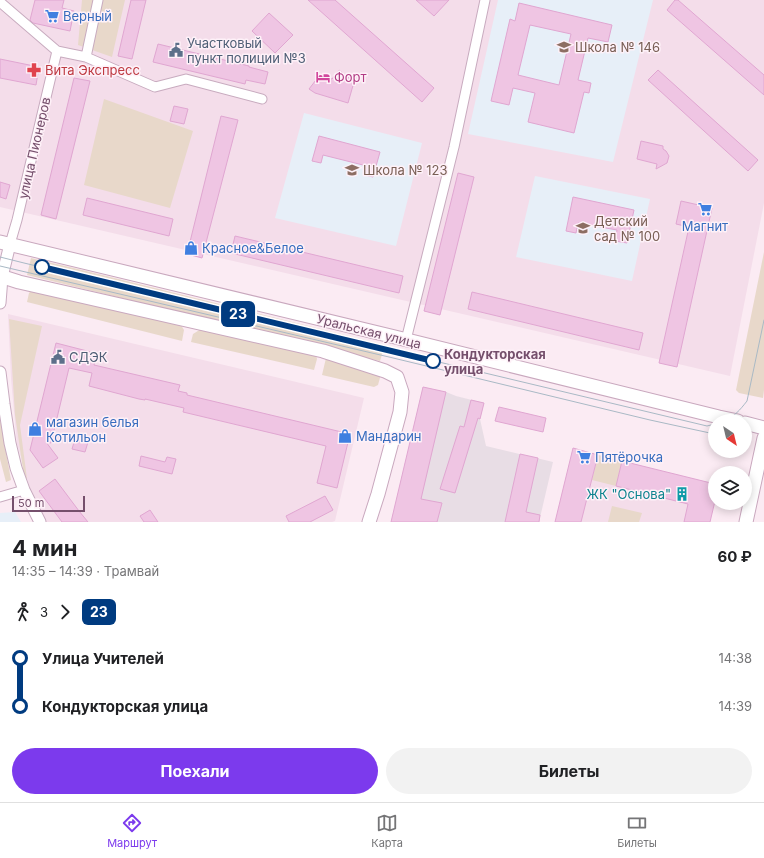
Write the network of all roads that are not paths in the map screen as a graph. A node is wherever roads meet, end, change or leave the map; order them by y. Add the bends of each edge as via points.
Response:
1 (98, 0) edge
2 (485, 0) edge
3 (0, 2) edge
4 (57, 51) junction
5 (86, 57) junction
6 (262, 99) dead end
7 (5, 243) edge
8 (1, 277) edge
9 (0, 303) edge
10 (406, 340) junction
11 (0, 372) edge
12 (708, 414) edge
13 (752, 425) edge
14 (764, 428) edge
15 (764, 438) edge
16 (24, 490) junction
17 (0, 498) edge
18 (40, 522) edge
19 (370, 522) edge
20 (746, 522) edge

1 - 5 street
2 - 10 street via 454,147
3 - 4 street
4 - 5 street
4 - 7 street, улица Пионеров via 17,220
5 - 6 street via 155,87 186,79
7 - 8 street
7 - 10 main road, Уральская улица
8 - 9 street
8 - 19 main road via 323,351 397,377 402,392 400,412
10 - 12 main road, Уральская улица
11 - 16 street via 10,443
13 - 14 main road
15 - 20 main road
16 - 17 street
16 - 18 street

